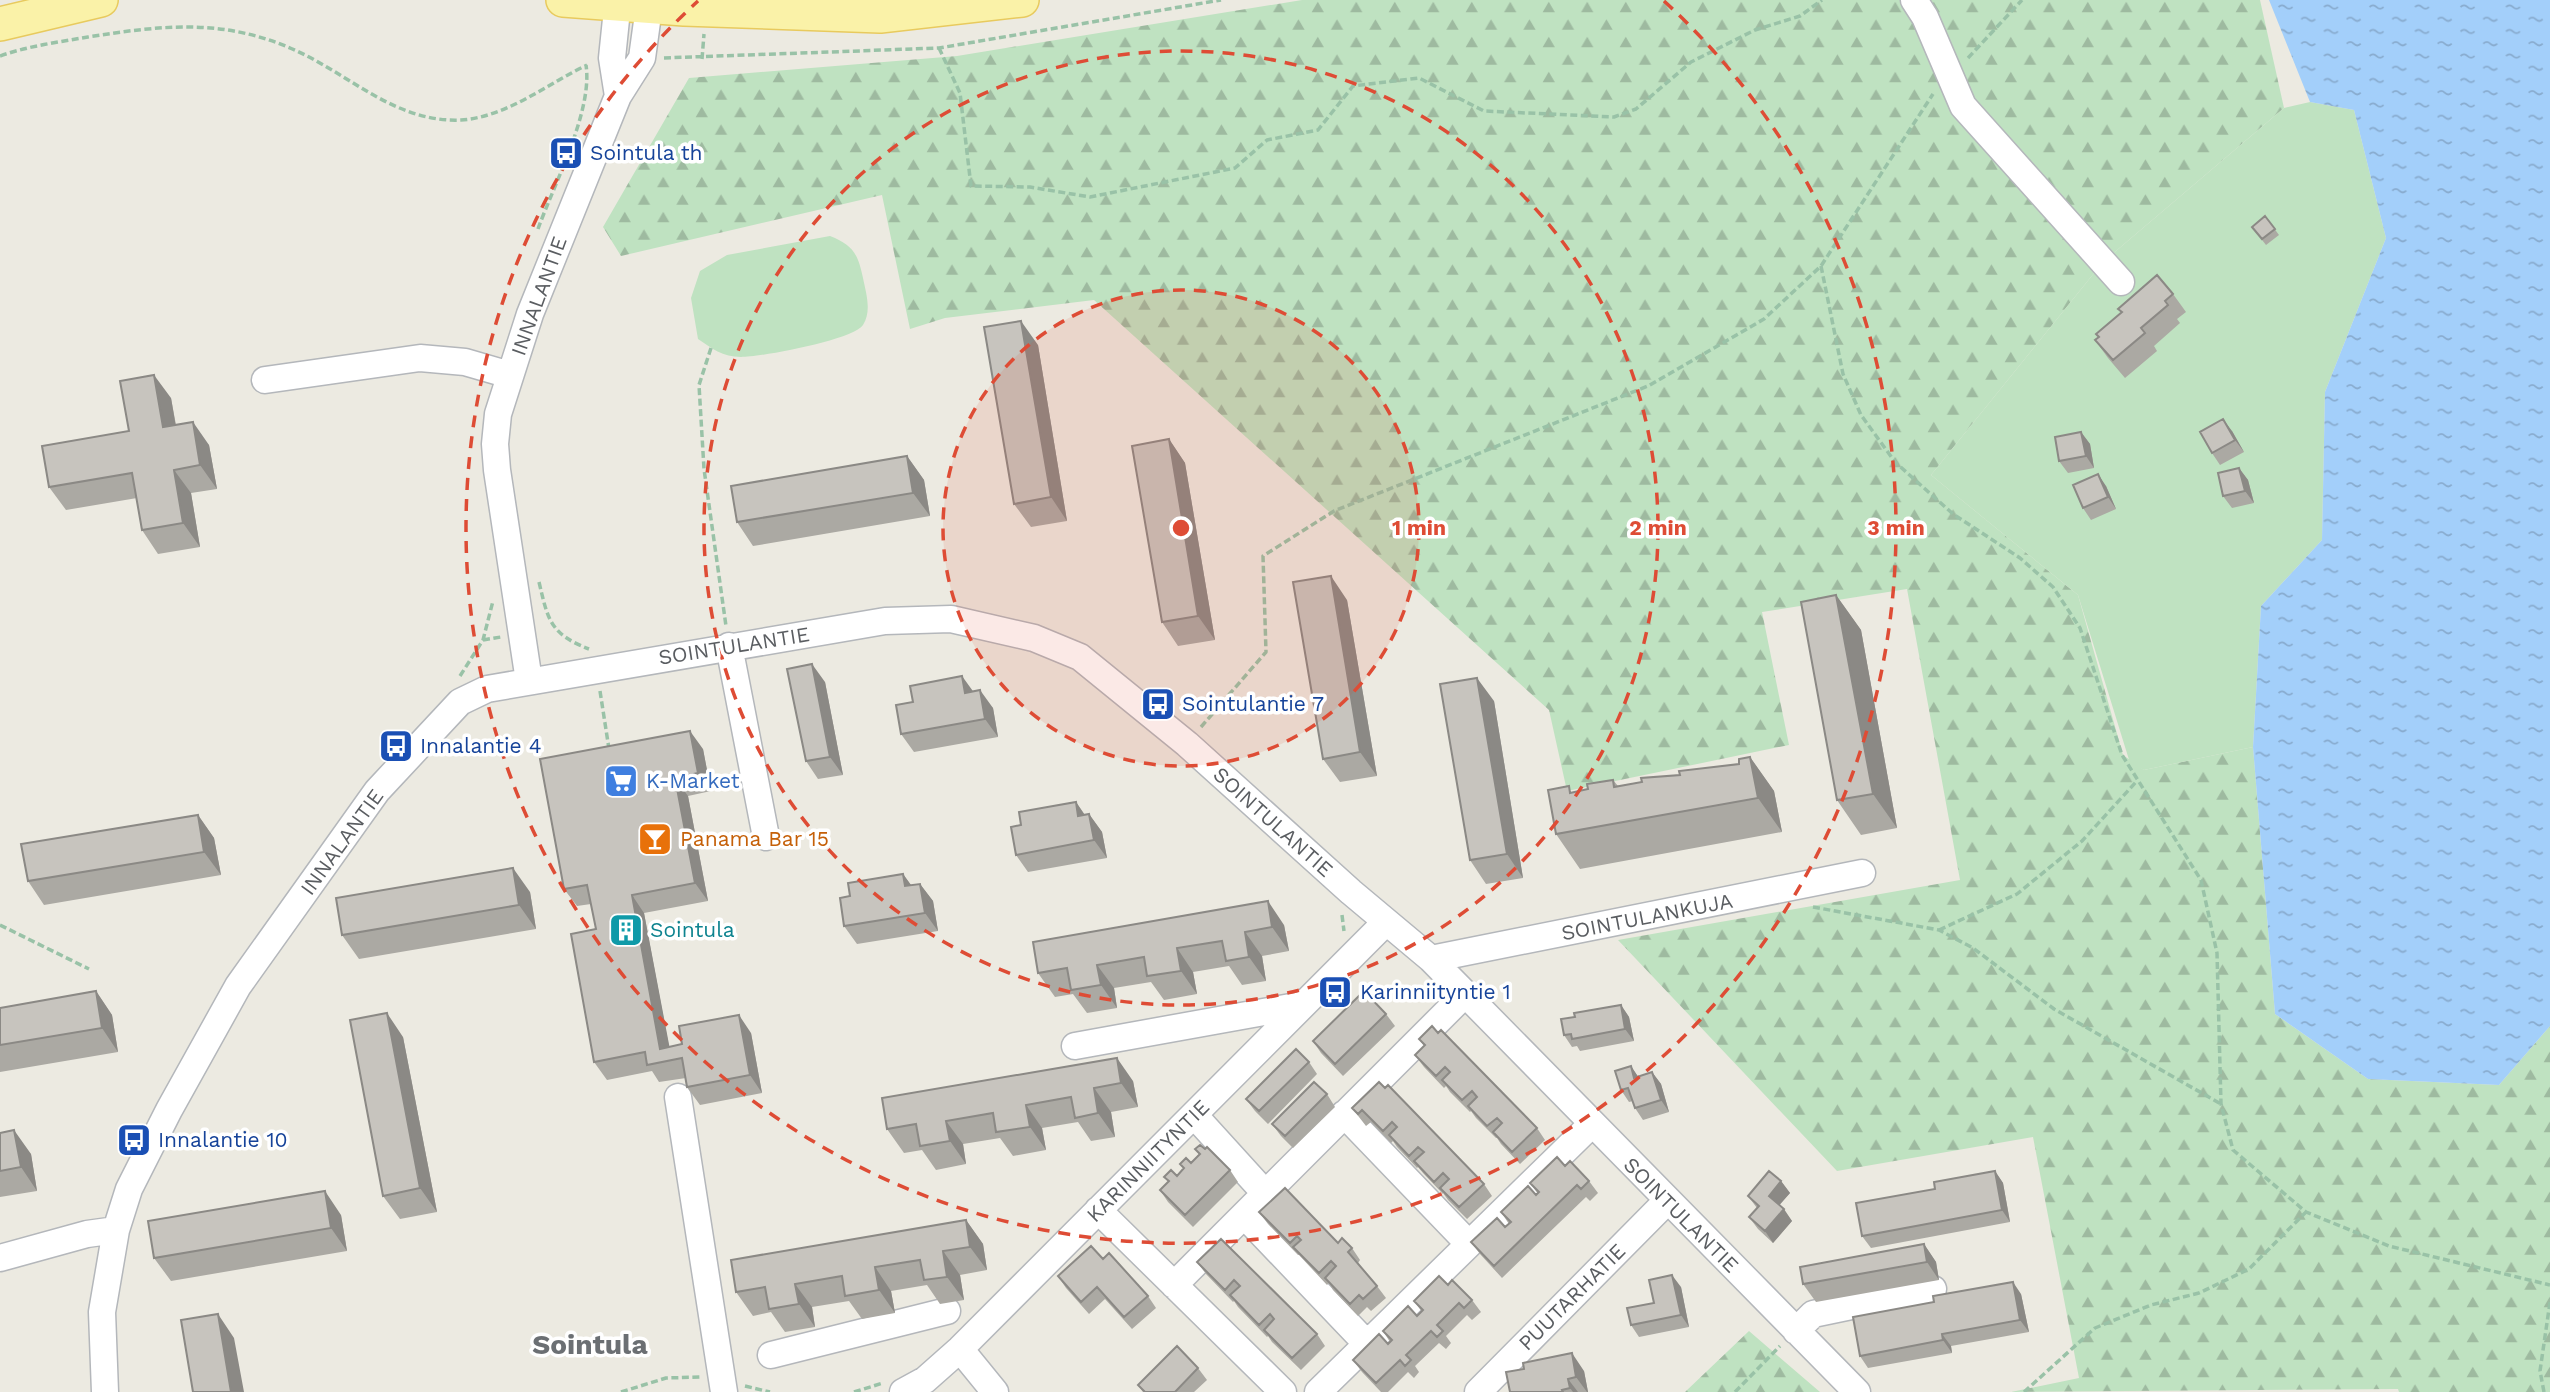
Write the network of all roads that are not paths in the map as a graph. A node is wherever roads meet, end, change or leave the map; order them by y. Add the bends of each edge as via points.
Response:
1 (101, 0) edge
2 (563, 0) edge
3 (1022, 0) edge
4 (1914, 0) edge
5 (633, 3) edge
6 (0, 24) edge
7 (2121, 282) dead end
8 (510, 376) junction
9 (265, 380) dead end
10 (729, 646) junction
11 (530, 681) junction
12 (766, 837) dead end
13 (1862, 873) dead end
14 (1386, 922) junction
15 (1431, 959) junction
16 (1465, 994) junction
17 (1302, 1006) junction
18 (1075, 1046) dead end
19 (678, 1097) dead end
20 (1344, 1114) junction
21 (1194, 1115) junction
22 (1592, 1124) junction
23 (1265, 1194) junction
24 (1667, 1201) junction
25 (1098, 1210) junction
26 (1244, 1215) junction
27 (116, 1230) junction
28 (1468, 1243) junction
29 (0, 1258) edge
30 (1174, 1285) junction
31 (1933, 1289) dead end
32 (947, 1311) dead end
33 (1796, 1331) junction
34 (1367, 1344) junction
35 (960, 1349) junction
36 (771, 1355) dead end
37 (723, 1386) edge
38 (105, 1392) edge
39 (904, 1392) edge
40 (995, 1392) edge
41 (1283, 1392) edge
42 (1318, 1392) edge
43 (1478, 1392) edge
44 (1857, 1392) edge

1 - 6 main road
2 - 5 main road
3 - 5 main road via 880,16
4 - 7 street via 1963,106
5 - 8 street, INNALANTIE via 612,58 618,96 530,314
8 - 9 street via 465,362 420,358
8 - 11 street, INNALANTIE via 498,414 495,444
10 - 11 street, SOINTULANTIE
10 - 12 street
10 - 14 street, SOINTULANTIE via 885,621 951,619 1034,638 1080,657 1187,744
11 - 27 street, INNALANTIE via 487,689 460,702 377,791 238,986 129,1189
13 - 15 street, SOINTULANKUJA
14 - 15 street, SOINTULANTIE
14 - 17 street, KARINNIITYNTIE
15 - 16 street, SOINTULANTIE
16 - 20 street
16 - 22 street, SOINTULANTIE
17 - 18 street
17 - 21 street, KARINNIITYNTIE
19 - 37 street
20 - 23 street
20 - 28 street
21 - 23 street
21 - 25 street, KARINNIITYNTIE
22 - 24 street, SOINTULANTIE
22 - 28 street
23 - 26 street
24 - 33 street, SOINTULANTIE
24 - 43 street, PUUTARHATIE
25 - 30 street
25 - 35 street, KARINNIITYNTIE
26 - 30 street
26 - 34 street
27 - 29 street
27 - 38 street, INNALANTIE via 102,1312
28 - 34 street
30 - 41 street
31 - 33 street via 1813,1314
32 - 36 street
33 - 44 street, SOINTULANTIE
34 - 42 street
35 - 39 street, KARINNIITYNTIE
35 - 40 street

